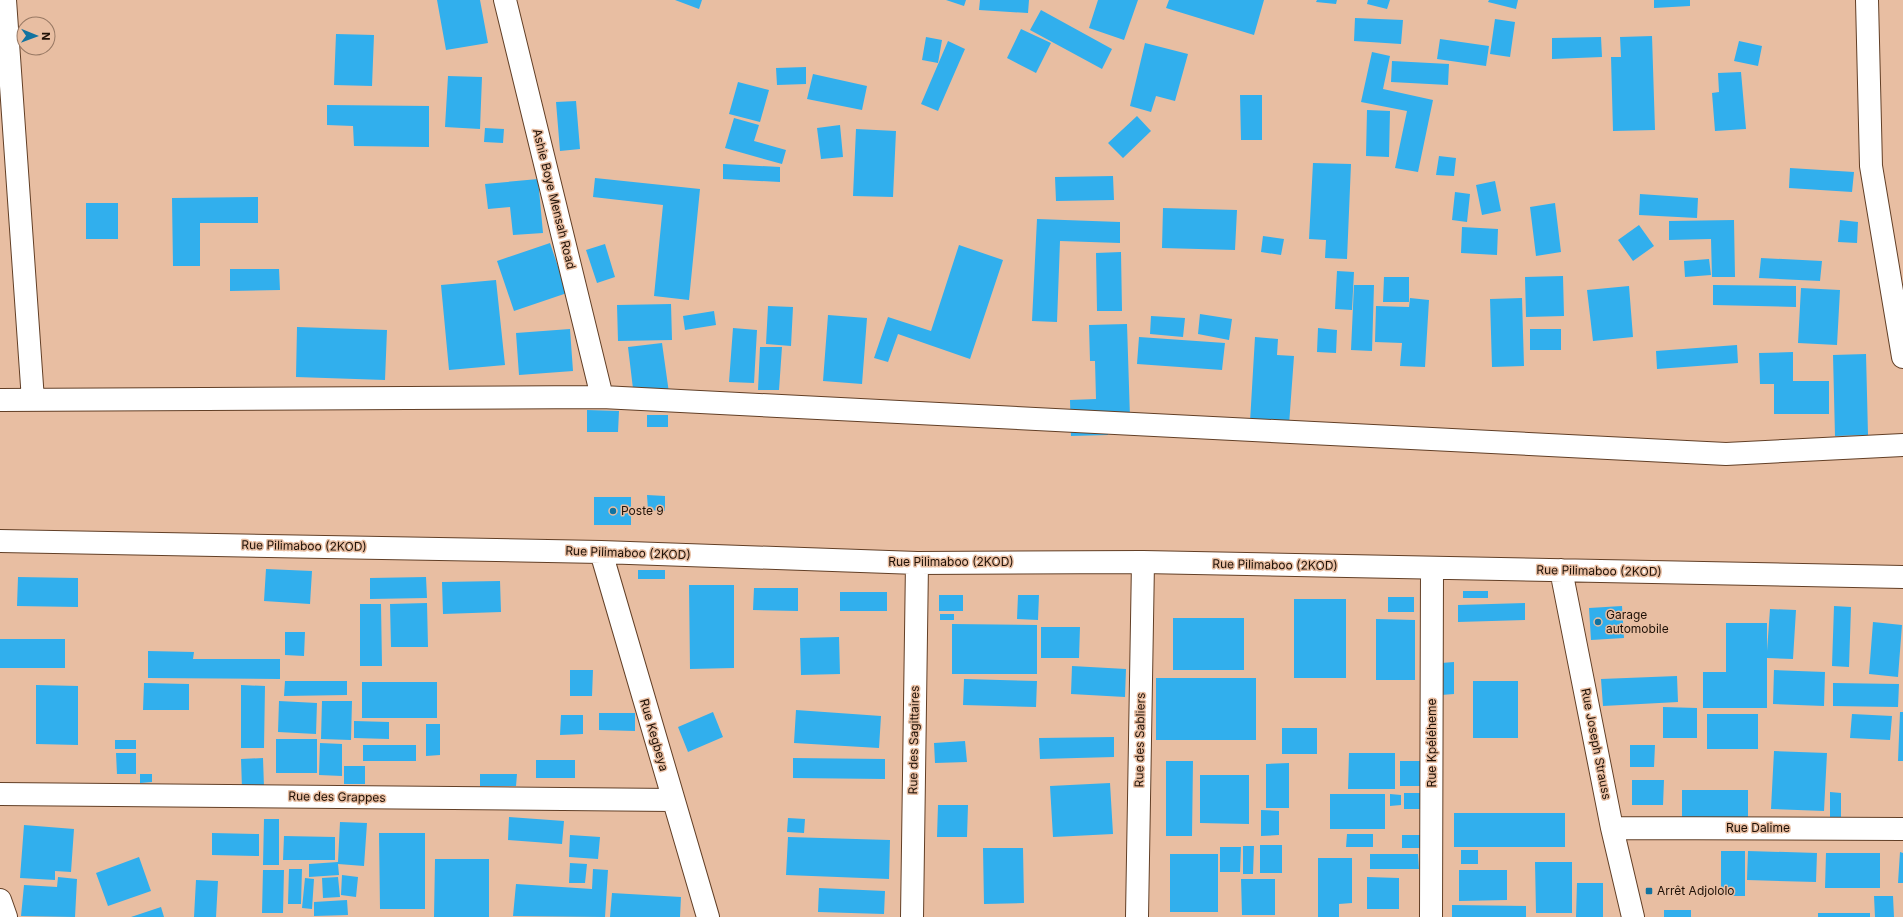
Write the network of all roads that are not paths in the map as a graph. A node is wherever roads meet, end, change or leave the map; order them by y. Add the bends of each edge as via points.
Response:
1 (5, 0) edge
2 (505, 0) edge
3 (1867, 0) edge
4 (1903, 357) edge
5 (602, 397) junction
6 (0, 400) edge
7 (34, 400) junction
8 (1903, 445) edge
9 (0, 541) edge
10 (601, 552) junction
11 (1143, 562) junction
12 (917, 563) junction
13 (1432, 569) junction
14 (1561, 570) junction
15 (1903, 577) edge
16 (0, 794) edge
17 (673, 800) junction
18 (1612, 828) junction
19 (1903, 829) edge
20 (0, 900) edge
21 (6, 917) edge
22 (708, 917) edge
23 (912, 917) edge
24 (1137, 917) edge
25 (1432, 917) edge
26 (1633, 917) edge

1 - 7 street
2 - 5 street, Ashie Boye Mensah Road
3 - 4 street via 1871,166
5 - 7 street
5 - 8 street via 1726,454
6 - 7 street
9 - 10 street, Rue Pilimaboo (2KOD)
10 - 12 street, Rue Pilimaboo (2KOD)
10 - 17 street, Rue Kegbeya
11 - 12 street, Rue Pilimaboo (2KOD)
11 - 13 street, Rue Pilimaboo (2KOD)
11 - 24 street, Rue des Sabliers
12 - 23 street, Rue des Sagittaires
13 - 14 street, Rue Pilimaboo (2KOD)
13 - 25 street, Rue Kpéléheme
14 - 15 street, Rue Pilimaboo (2KOD)
14 - 18 street, Rue Joseph Strauss
16 - 17 street, Rue des Grappes
17 - 22 street, Rue Kegbeya
18 - 19 street, Rue Dalime
18 - 26 street, Rue Joseph Strauss
20 - 21 street

